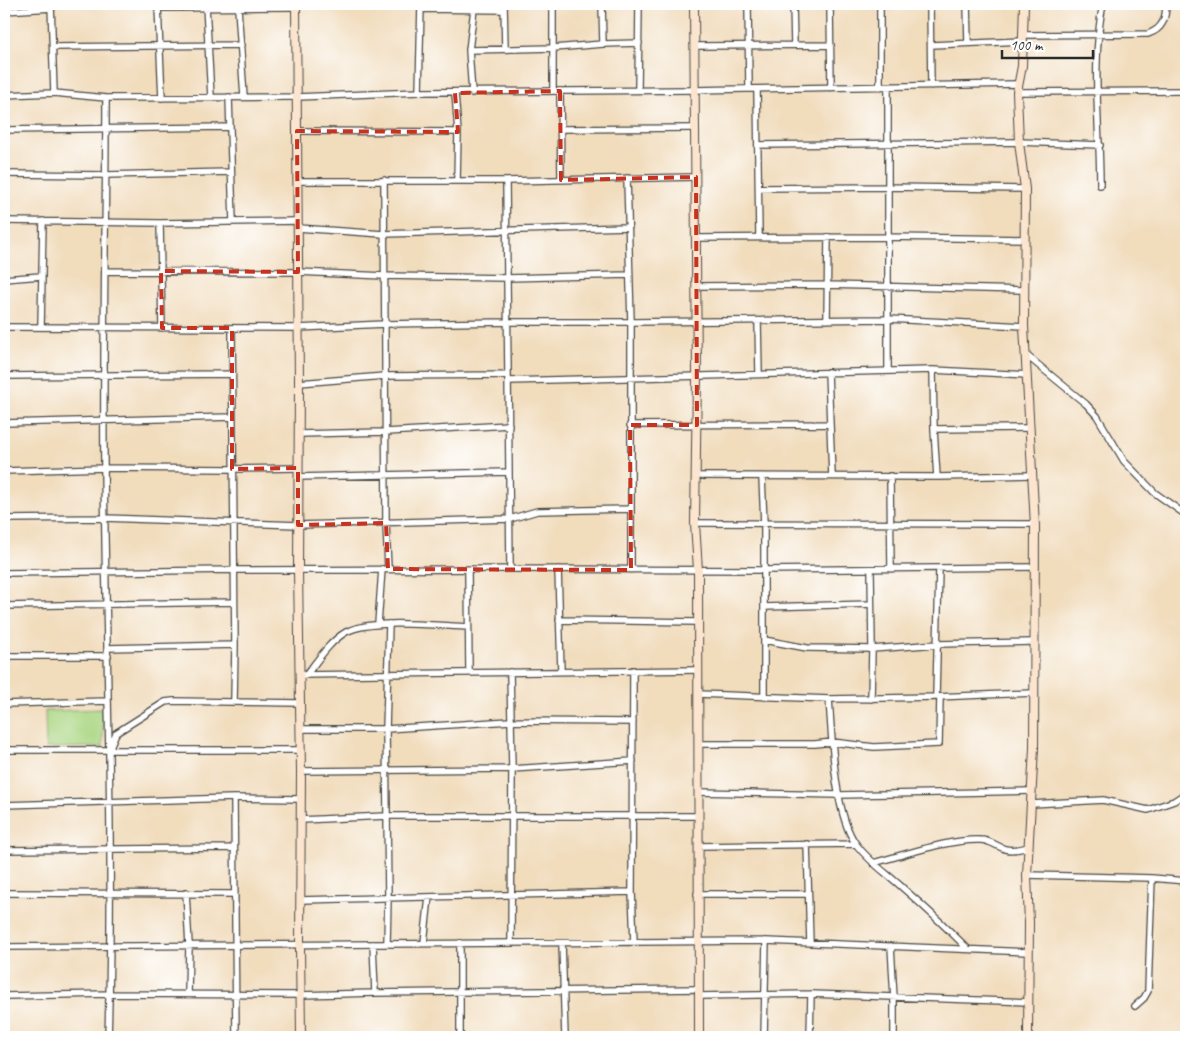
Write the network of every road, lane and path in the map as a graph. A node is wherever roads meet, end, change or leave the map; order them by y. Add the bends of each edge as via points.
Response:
1 (553, 4) edge
2 (602, 4) edge
3 (639, 4) edge
4 (694, 4) edge
5 (748, 4) edge
6 (793, 4) edge
7 (830, 4) edge
8 (880, 4) edge
9 (930, 4) edge
10 (967, 4) edge
11 (1024, 4) edge
12 (1103, 4) edge
13 (1166, 4) edge
14 (296, 5) edge
15 (52, 6) edge
16 (158, 6) edge
17 (206, 6) edge
18 (421, 7) edge
19 (504, 7) edge
20 (238, 8) junction
21 (474, 9) junction
22 (4, 11) edge
23 (1099, 35) junction
24 (1023, 38) junction
25 (639, 43) junction
26 (968, 43) junction
27 (603, 44) junction
28 (748, 44) junction
29 (241, 45) junction
30 (794, 45) junction
31 (831, 45) junction
32 (931, 45) junction
33 (209, 46) junction
34 (695, 46) junction
35 (53, 47) junction
36 (160, 47) junction
37 (554, 48) junction
38 (505, 49) junction
39 (469, 50) junction
40 (931, 86) junction
41 (880, 87) junction
42 (888, 87) junction
43 (831, 88) junction
44 (1017, 88) junction
45 (749, 89) junction
46 (757, 89) junction
47 (638, 90) junction
48 (695, 90) junction
49 (553, 91) junction
50 (560, 91) junction
51 (1186, 91) edge
52 (419, 92) junction
53 (1097, 92) junction
54 (54, 93) junction
55 (455, 93) junction
56 (472, 93) junction
57 (4, 95) edge
58 (211, 97) junction
59 (229, 97) junction
60 (244, 97) junction
61 (297, 97) junction
62 (106, 98) junction
63 (162, 98) junction
64 (230, 127) junction
65 (106, 128) junction
66 (695, 128) junction
67 (561, 129) junction
68 (4, 130) edge
69 (297, 131) junction
70 (458, 132) junction
71 (1019, 142) junction
72 (889, 144) junction
73 (1100, 144) junction
74 (758, 145) junction
75 (231, 172) junction
76 (4, 174) edge
77 (106, 176) junction
78 (696, 177) junction
79 (627, 178) junction
80 (384, 180) junction
81 (561, 180) junction
82 (298, 181) junction
83 (458, 181) junction
84 (506, 181) junction
85 (1100, 185) dead end
86 (888, 187) junction
87 (759, 188) junction
88 (1025, 189) junction
89 (4, 221) edge
90 (43, 221) junction
91 (106, 222) junction
92 (233, 222) junction
93 (160, 223) junction
94 (298, 225) junction
95 (628, 227) junction
96 (507, 232) junction
97 (383, 234) junction
98 (759, 237) junction
99 (828, 237) junction
100 (888, 237) junction
101 (696, 238) junction
102 (1025, 239) junction
103 (105, 271) junction
104 (161, 271) junction
105 (298, 272) junction
106 (629, 275) junction
107 (42, 276) junction
108 (384, 276) junction
109 (507, 278) junction
110 (4, 280) edge
111 (827, 285) junction
112 (696, 286) junction
113 (888, 286) junction
114 (1024, 290) junction
115 (888, 319) junction
116 (826, 320) junction
117 (758, 321) junction
118 (508, 322) junction
119 (631, 322) junction
120 (696, 322) junction
121 (385, 324) junction
122 (1024, 326) junction
123 (4, 327) edge
124 (41, 327) junction
125 (103, 328) junction
126 (162, 328) junction
127 (232, 328) junction
128 (298, 328) junction
129 (1026, 354) junction
130 (933, 370) junction
131 (888, 371) junction
132 (828, 372) junction
133 (104, 374) junction
134 (232, 374) junction
135 (759, 374) junction
136 (1027, 375) junction
137 (4, 376) edge
138 (385, 376) junction
139 (698, 376) junction
140 (508, 378) junction
141 (631, 378) junction
142 (299, 383) junction
143 (232, 418) junction
144 (104, 419) junction
145 (4, 423) edge
146 (630, 424) junction
147 (830, 424) junction
148 (509, 425) junction
149 (697, 425) junction
150 (1029, 428) junction
151 (934, 429) junction
152 (386, 432) junction
153 (298, 434) junction
154 (104, 468) junction
155 (298, 468) junction
156 (232, 469) junction
157 (4, 470) edge
158 (509, 472) junction
159 (1032, 475) junction
160 (298, 476) junction
161 (386, 476) junction
162 (696, 476) junction
163 (762, 476) junction
164 (832, 476) junction
165 (890, 476) junction
166 (937, 477) junction
167 (630, 509) junction
168 (1186, 515) edge
169 (105, 518) junction
170 (4, 519) edge
171 (510, 519) junction
172 (233, 522) junction
173 (386, 523) junction
174 (695, 523) junction
175 (764, 524) junction
176 (1035, 524) junction
177 (298, 525) junction
178 (890, 525) junction
179 (1034, 567) junction
180 (939, 568) junction
181 (385, 569) junction
182 (510, 569) junction
183 (558, 569) junction
184 (871, 569) junction
185 (891, 569) junction
186 (234, 570) junction
187 (298, 570) junction
188 (468, 570) junction
189 (631, 570) junction
190 (698, 570) junction
191 (763, 570) junction
192 (106, 571) junction
193 (4, 573) edge
194 (234, 602) junction
195 (107, 603) junction
196 (872, 604) junction
197 (4, 606) edge
198 (764, 607) junction
199 (559, 620) junction
200 (697, 622) junction
201 (378, 624) junction
202 (389, 624) junction
203 (468, 628) junction
204 (764, 640) junction
205 (1034, 642) junction
206 (938, 644) junction
207 (235, 645) junction
208 (108, 648) junction
209 (872, 649) junction
210 (4, 656) edge
211 (108, 656) junction
212 (633, 670) junction
213 (698, 670) junction
214 (561, 671) junction
215 (469, 672) junction
216 (510, 672) junction
217 (387, 674) junction
218 (303, 675) junction
219 (1033, 692) junction
220 (698, 694) junction
221 (764, 697) junction
222 (938, 697) junction
223 (829, 699) junction
224 (871, 699) junction
225 (108, 701) junction
226 (234, 701) junction
227 (300, 703) junction
228 (4, 704) edge
229 (510, 721) junction
230 (633, 722) junction
231 (300, 729) junction
232 (386, 729) junction
233 (832, 742) junction
234 (698, 744) junction
235 (4, 750) edge
236 (109, 750) junction
237 (300, 750) junction
238 (633, 761) junction
239 (512, 769) junction
240 (301, 771) junction
241 (388, 771) junction
242 (1032, 791) junction
243 (698, 792) junction
244 (1186, 792) edge
245 (838, 795) junction
246 (234, 798) junction
247 (301, 799) junction
248 (109, 803) junction
249 (1032, 804) junction
250 (4, 805) edge
251 (511, 815) junction
252 (633, 815) junction
253 (386, 816) junction
254 (698, 816) junction
255 (301, 820) junction
256 (807, 844) junction
257 (856, 844) junction
258 (698, 846) junction
259 (1028, 847) junction
260 (234, 848) junction
261 (110, 849) junction
262 (4, 850) edge
263 (873, 863) junction
264 (1027, 875) junction
265 (1152, 878) junction
266 (1186, 881) edge
267 (632, 892) junction
268 (4, 893) edge
269 (110, 893) junction
270 (186, 894) junction
271 (234, 894) junction
272 (697, 894) junction
273 (808, 894) junction
274 (511, 895) junction
275 (388, 897) junction
276 (429, 897) junction
277 (300, 900) junction
278 (766, 941) junction
279 (460, 943) junction
280 (511, 943) junction
281 (562, 943) junction
282 (634, 943) junction
283 (699, 943) junction
284 (810, 943) junction
285 (373, 944) junction
286 (387, 944) junction
287 (424, 944) junction
288 (109, 945) junction
289 (189, 945) junction
290 (234, 946) junction
291 (300, 946) junction
292 (891, 946) junction
293 (4, 947) edge
294 (968, 949) junction
295 (1029, 952) junction
296 (564, 990) junction
297 (460, 992) junction
298 (699, 992) junction
299 (374, 993) junction
300 (109, 994) junction
301 (188, 994) junction
302 (235, 994) junction
303 (764, 994) junction
304 (811, 994) junction
305 (300, 995) junction
306 (4, 996) edge
307 (894, 998) junction
308 (1028, 1002) junction
309 (1135, 1006) dead end
310 (108, 1037) edge
311 (236, 1037) edge
312 (301, 1037) edge
313 (460, 1037) edge
314 (565, 1037) edge
315 (698, 1037) edge
316 (764, 1037) edge
317 (810, 1037) edge
318 (894, 1037) edge
319 (1028, 1037) edge

1 - 37 street
2 - 27 street
3 - 25 street
4 - 34 street
5 - 28 street
6 - 30 street
7 - 31 street
8 - 41 street
9 - 32 street
10 - 26 street
11 - 24 street
12 - 23 street
13 - 23 street via 1163,23 1153,32
14 - 20 street
14 - 61 street
15 - 22 street
15 - 35 street
16 - 17 street
16 - 36 street
17 - 20 street
17 - 33 street
18 - 21 street
18 - 52 street
19 - 21 street
19 - 38 street
20 - 29 street
21 - 39 street
23 - 24 street
23 - 53 street
24 - 26 street
24 - 44 street
25 - 27 street
25 - 47 street
26 - 32 street
27 - 37 street
28 - 30 street
28 - 34 street
28 - 45 street
29 - 33 street
29 - 60 street
30 - 31 street
31 - 43 street
32 - 40 street
33 - 36 street
33 - 58 street
34 - 48 street
35 - 36 street
35 - 54 street
36 - 63 street
37 - 38 street
37 - 49 street
38 - 39 street
39 - 56 street
40 - 42 street
40 - 44 street
41 - 42 street
41 - 43 street
42 - 72 street
43 - 46 street
44 - 53 street
44 - 71 street
45 - 46 street
45 - 48 street
46 - 74 street
47 - 48 street
47 - 50 street
48 - 66 street
49 - 50 street
49 - 56 street
50 - 67 street
51 - 53 street
52 - 55 street
52 - 61 street
53 - 73 street
54 - 57 street
54 - 62 street
55 - 56 street
55 - 70 street
58 - 59 street
58 - 63 street
59 - 60 street
59 - 64 street
60 - 61 street
61 - 69 street
62 - 63 street
62 - 65 street
64 - 65 street
64 - 75 street
65 - 68 street
65 - 77 street
66 - 67 street
66 - 78 street
67 - 81 street
69 - 70 street
69 - 82 street
70 - 83 street
71 - 72 street
71 - 73 street
71 - 88 street
72 - 74 street
72 - 86 street
73 - 85 street
74 - 87 street
75 - 77 street
75 - 92 street
76 - 77 street
77 - 91 street
78 - 79 street
78 - 101 street
79 - 81 street
79 - 95 street
80 - 82 street
80 - 83 street
80 - 97 street
81 - 84 street
82 - 94 street
83 - 84 street
84 - 96 street
86 - 87 street
86 - 88 street
86 - 100 street
87 - 98 street
88 - 102 street
89 - 90 street
90 - 91 street
90 - 107 street
91 - 93 street
91 - 103 street
92 - 93 street
92 - 94 street
93 - 104 street
94 - 97 street
94 - 105 street
95 - 96 street
95 - 106 street
96 - 97 street
96 - 109 street
97 - 108 street
98 - 99 street
98 - 101 street
99 - 100 street
99 - 111 street
100 - 102 street
100 - 113 street
101 - 112 street
102 - 114 street
103 - 104 street
103 - 125 street
104 - 105 street
104 - 126 street
105 - 108 street
105 - 128 street
106 - 109 street
106 - 119 street
107 - 110 street
107 - 124 street
108 - 109 street
108 - 121 street
109 - 118 street
111 - 112 street
111 - 113 street
111 - 116 street
112 - 120 street
113 - 114 street
113 - 115 street
114 - 122 street
115 - 116 street
115 - 122 street
115 - 131 street
116 - 117 street
117 - 120 street
117 - 135 street
118 - 119 street
118 - 121 street
118 - 140 street
119 - 120 street
119 - 141 street
120 - 139 street
121 - 128 street
121 - 138 street
122 - 129 street
123 - 124 street
124 - 125 street
125 - 126 street
125 - 133 street
126 - 127 street
127 - 128 street
127 - 134 street
128 - 142 street
129 - 136 street
129 - 168 street via 1086,404 1124,461 1154,493
130 - 131 street
130 - 136 street
130 - 151 street
131 - 132 street
132 - 135 street
132 - 147 street
133 - 134 street
133 - 137 street
133 - 144 street
134 - 143 street
135 - 139 street
136 - 150 street
138 - 140 street
138 - 142 street
138 - 152 street
139 - 141 street
139 - 149 street
140 - 141 street
140 - 148 street
141 - 146 street
142 - 153 street
143 - 144 street
143 - 156 street
144 - 145 street
144 - 154 street
146 - 149 street
146 - 167 street
147 - 149 street
147 - 164 street
148 - 152 street
148 - 158 street
149 - 162 street
150 - 151 street
150 - 159 street
151 - 166 street
152 - 153 street
152 - 161 street
153 - 155 street
154 - 156 street
154 - 157 street
154 - 169 street
155 - 156 street
155 - 160 street
156 - 172 street
158 - 161 street
158 - 171 street
159 - 166 street
159 - 176 street
160 - 161 street
160 - 177 street
161 - 173 street
162 - 163 street
162 - 174 street
163 - 164 street
163 - 175 street
164 - 165 street
165 - 166 street
165 - 178 street
167 - 171 street via 537,511
167 - 189 street
169 - 170 street
169 - 172 street
169 - 192 street
171 - 173 street
171 - 182 street
172 - 177 street
172 - 186 street
173 - 177 street
173 - 181 street
174 - 175 street
174 - 190 street
175 - 178 street
175 - 191 street
176 - 178 street
176 - 179 street
177 - 187 street
178 - 185 street
179 - 180 street
179 - 205 street
180 - 185 street
180 - 206 street
181 - 187 street
181 - 188 street
181 - 201 street
182 - 183 street
182 - 188 street
183 - 189 street
183 - 199 street
184 - 185 street
184 - 191 street
184 - 196 street
186 - 187 street
186 - 192 street
186 - 194 street
187 - 218 street
188 - 203 street
189 - 190 street
190 - 191 street
190 - 200 street
191 - 198 street
192 - 193 street
192 - 195 street
194 - 195 street
194 - 207 street
195 - 197 street
195 - 208 street
196 - 198 street
196 - 209 street
198 - 204 street
199 - 200 street
199 - 214 street
200 - 213 street
201 - 202 street
201 - 218 street via 357,627 338,638
202 - 203 street
202 - 217 street
203 - 215 street
204 - 209 street via 807,648
204 - 221 street
205 - 206 street
205 - 219 street
206 - 209 street
206 - 222 street
207 - 208 street
207 - 226 street
208 - 211 street
209 - 224 street
210 - 211 street
211 - 225 street
212 - 213 street
212 - 214 street
212 - 230 street
213 - 220 street
214 - 216 street
215 - 216 street
215 - 217 street
216 - 229 street
217 - 218 street
217 - 232 street
218 - 227 street
219 - 222 street
219 - 242 street
220 - 221 street
220 - 234 street
221 - 223 street
222 - 224 street
222 - 233 street via 939,744 874,747
223 - 224 street
223 - 233 street
225 - 228 street
225 - 236 street
226 - 227 street
226 - 236 street via 165,702 116,734
227 - 231 street
229 - 230 street
229 - 232 street
229 - 239 street
230 - 238 street
231 - 232 street
231 - 237 street
232 - 241 street
233 - 234 street
233 - 245 street
234 - 243 street
235 - 236 street
236 - 237 street
236 - 248 street
237 - 240 street
238 - 239 street
238 - 252 street
239 - 241 street
239 - 251 street
240 - 241 street
240 - 247 street
241 - 253 street
242 - 245 street
242 - 249 street
243 - 245 street
243 - 254 street
244 - 249 street via 1174,801 1148,810 1103,800
245 - 257 street
246 - 247 street
246 - 248 street
246 - 260 street
247 - 255 street
248 - 250 street
248 - 261 street
249 - 259 street
251 - 252 street
251 - 253 street
251 - 274 street
252 - 254 street
252 - 267 street
253 - 255 street
253 - 275 street
254 - 258 street
255 - 277 street
256 - 257 street
256 - 258 street
256 - 273 street
257 - 263 street
258 - 272 street
259 - 263 street via 1011,850 981,840 970,841
259 - 264 street
260 - 261 street
260 - 271 street
261 - 262 street
261 - 269 street
263 - 294 street
264 - 265 street
264 - 295 street
265 - 266 street
265 - 309 street via 1148,991
267 - 274 street
267 - 282 street
268 - 269 street
269 - 270 street
269 - 288 street
270 - 271 street
270 - 289 street
271 - 290 street
272 - 273 street
272 - 283 street
273 - 284 street
274 - 276 street
274 - 280 street
275 - 276 street
275 - 277 street
275 - 286 street
276 - 287 street
277 - 291 street
278 - 283 street
278 - 284 street
278 - 303 street
279 - 280 street
279 - 287 street
279 - 297 street
280 - 281 street
281 - 282 street
281 - 296 street
282 - 283 street
283 - 298 street
284 - 292 street
285 - 286 street
285 - 291 street
285 - 299 street
286 - 287 street
288 - 289 street
288 - 293 street
288 - 300 street
289 - 290 street
289 - 301 street
290 - 291 street
290 - 302 street
291 - 305 street
292 - 294 street
292 - 307 street
294 - 295 street
295 - 308 street
296 - 297 street
296 - 298 street
296 - 314 street
297 - 299 street
297 - 313 street
298 - 303 street
298 - 315 street
299 - 305 street
300 - 301 street
300 - 306 street
300 - 310 street
301 - 302 street
302 - 305 street
302 - 311 street
303 - 304 street
303 - 316 street
304 - 307 street
304 - 317 street
305 - 312 street
307 - 308 street
307 - 318 street
308 - 319 street

